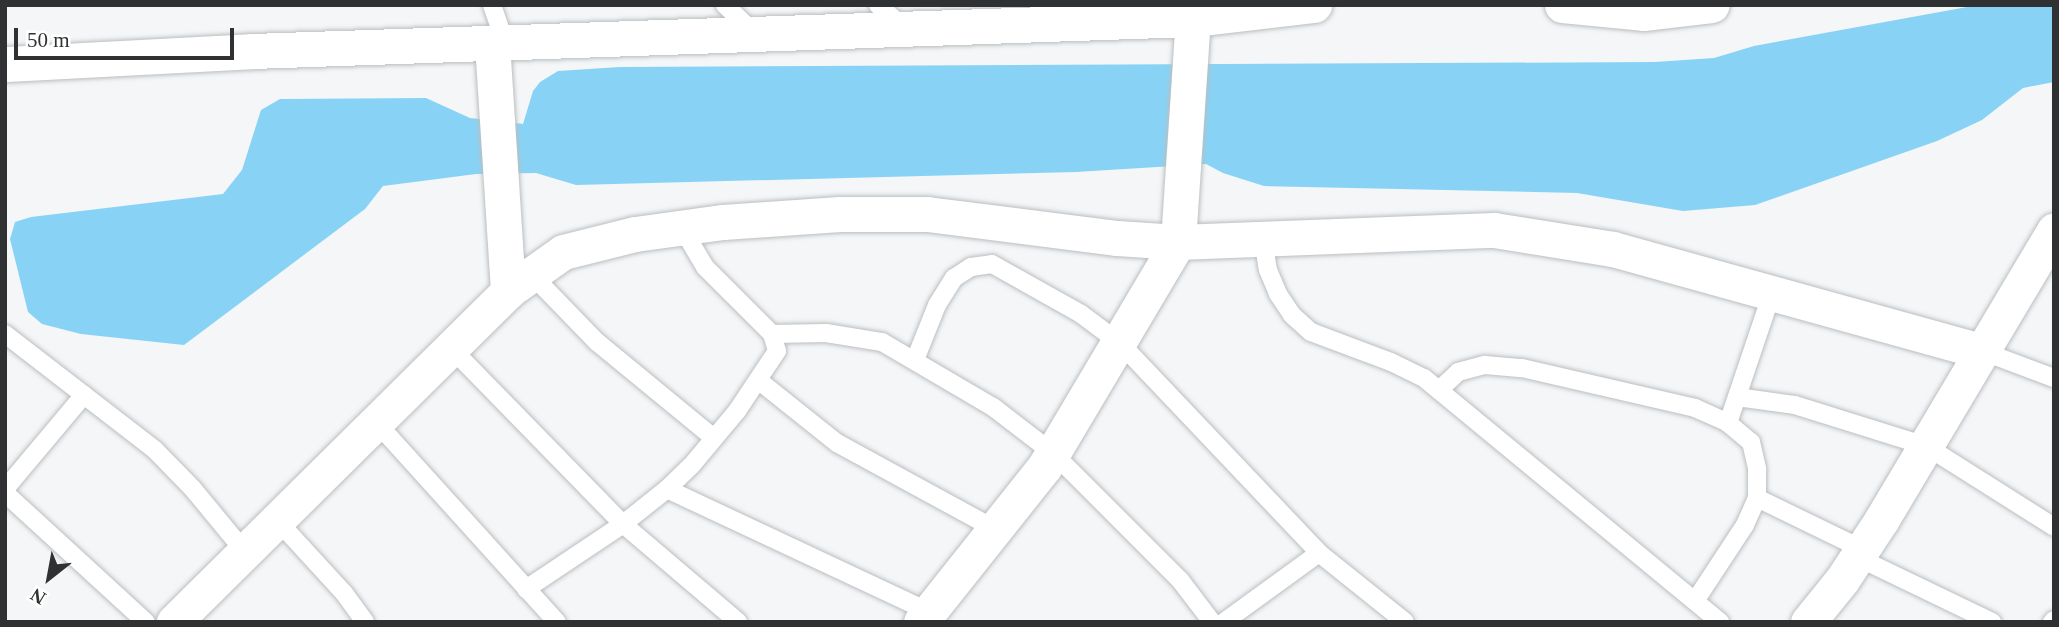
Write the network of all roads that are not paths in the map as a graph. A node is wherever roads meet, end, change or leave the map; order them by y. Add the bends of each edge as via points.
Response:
1 (492, 5) edge
2 (725, 5) edge
3 (878, 5) edge
4 (1314, 5) edge
5 (1562, 5) edge
6 (1712, 5) edge
7 (1187, 12) edge
8 (905, 29) junction
9 (755, 34) junction
10 (498, 43) junction
11 (5, 64) edge
12 (682, 228) junction
13 (2054, 230) edge
14 (1263, 239) junction
15 (1178, 242) junction
16 (2043, 270) edge
17 (520, 282) junction
18 (1772, 293) junction
19 (5, 334) edge
20 (772, 334) junction
21 (1120, 343) junction
22 (451, 348) junction
23 (1982, 351) junction
24 (915, 360) junction
25 (2054, 378) edge
26 (758, 380) junction
27 (1439, 390) junction
28 (84, 395) junction
29 (1737, 397) junction
30 (376, 422) junction
31 (1728, 423) junction
32 (714, 438) junction
33 (1926, 446) junction
34 (1053, 453) junction
35 (667, 489) junction
36 (5, 491) edge
37 (1757, 498) junction
38 (277, 520) junction
39 (623, 524) junction
40 (2054, 527) edge
41 (995, 528) junction
42 (245, 552) junction
43 (1319, 553) junction
44 (1859, 553) junction
45 (526, 589) junction
46 (1695, 601) junction
47 (191, 616) edge
48 (925, 617) edge
49 (146, 622) edge
50 (365, 622) edge
51 (557, 622) edge
52 (738, 622) edge
53 (1213, 622) edge
54 (1224, 622) edge
55 (1405, 622) edge
56 (1720, 622) edge
57 (1808, 622) edge
58 (1992, 622) edge

1 - 10 lane
2 - 9 lane
3 - 8 lane
4 - 7 street
5 - 6 street via 1643,13
7 - 8 street
7 - 15 street
8 - 9 street
9 - 10 street
10 - 11 street
10 - 17 street
12 - 15 street via 840,214 927,214
12 - 17 street via 563,252
12 - 20 lane via 705,267
13 - 16 street
14 - 15 street
14 - 18 street via 1494,230 1614,249
14 - 27 lane via 1278,294 1311,332 1391,362
15 - 21 street
16 - 23 street
17 - 22 street
17 - 32 lane
18 - 23 street
18 - 29 lane
19 - 28 lane
20 - 24 lane via 826,333 882,342
20 - 26 lane via 777,351
21 - 24 lane via 1081,314 992,264 971,267 954,278 937,304
21 - 34 street
21 - 43 lane
22 - 30 street
22 - 39 lane
23 - 25 lane
23 - 33 street
24 - 34 lane via 993,407
26 - 32 lane
26 - 41 lane via 837,443
27 - 31 lane via 1458,372 1485,365 1522,368 1695,408
27 - 46 lane
28 - 36 lane
28 - 42 lane via 155,450
29 - 31 lane
29 - 33 lane via 1795,405
30 - 38 street
30 - 45 lane
31 - 37 lane via 1751,442
32 - 35 lane
33 - 40 lane
33 - 44 street
34 - 41 street
34 - 53 lane via 1180,580
35 - 39 lane
35 - 48 lane
36 - 49 lane
37 - 44 lane
37 - 46 lane via 1745,525
38 - 42 street
38 - 50 lane
39 - 45 lane
39 - 52 lane
41 - 48 street
42 - 47 street
43 - 54 lane
43 - 55 lane
44 - 57 street
44 - 58 lane
45 - 51 lane
46 - 56 lane

